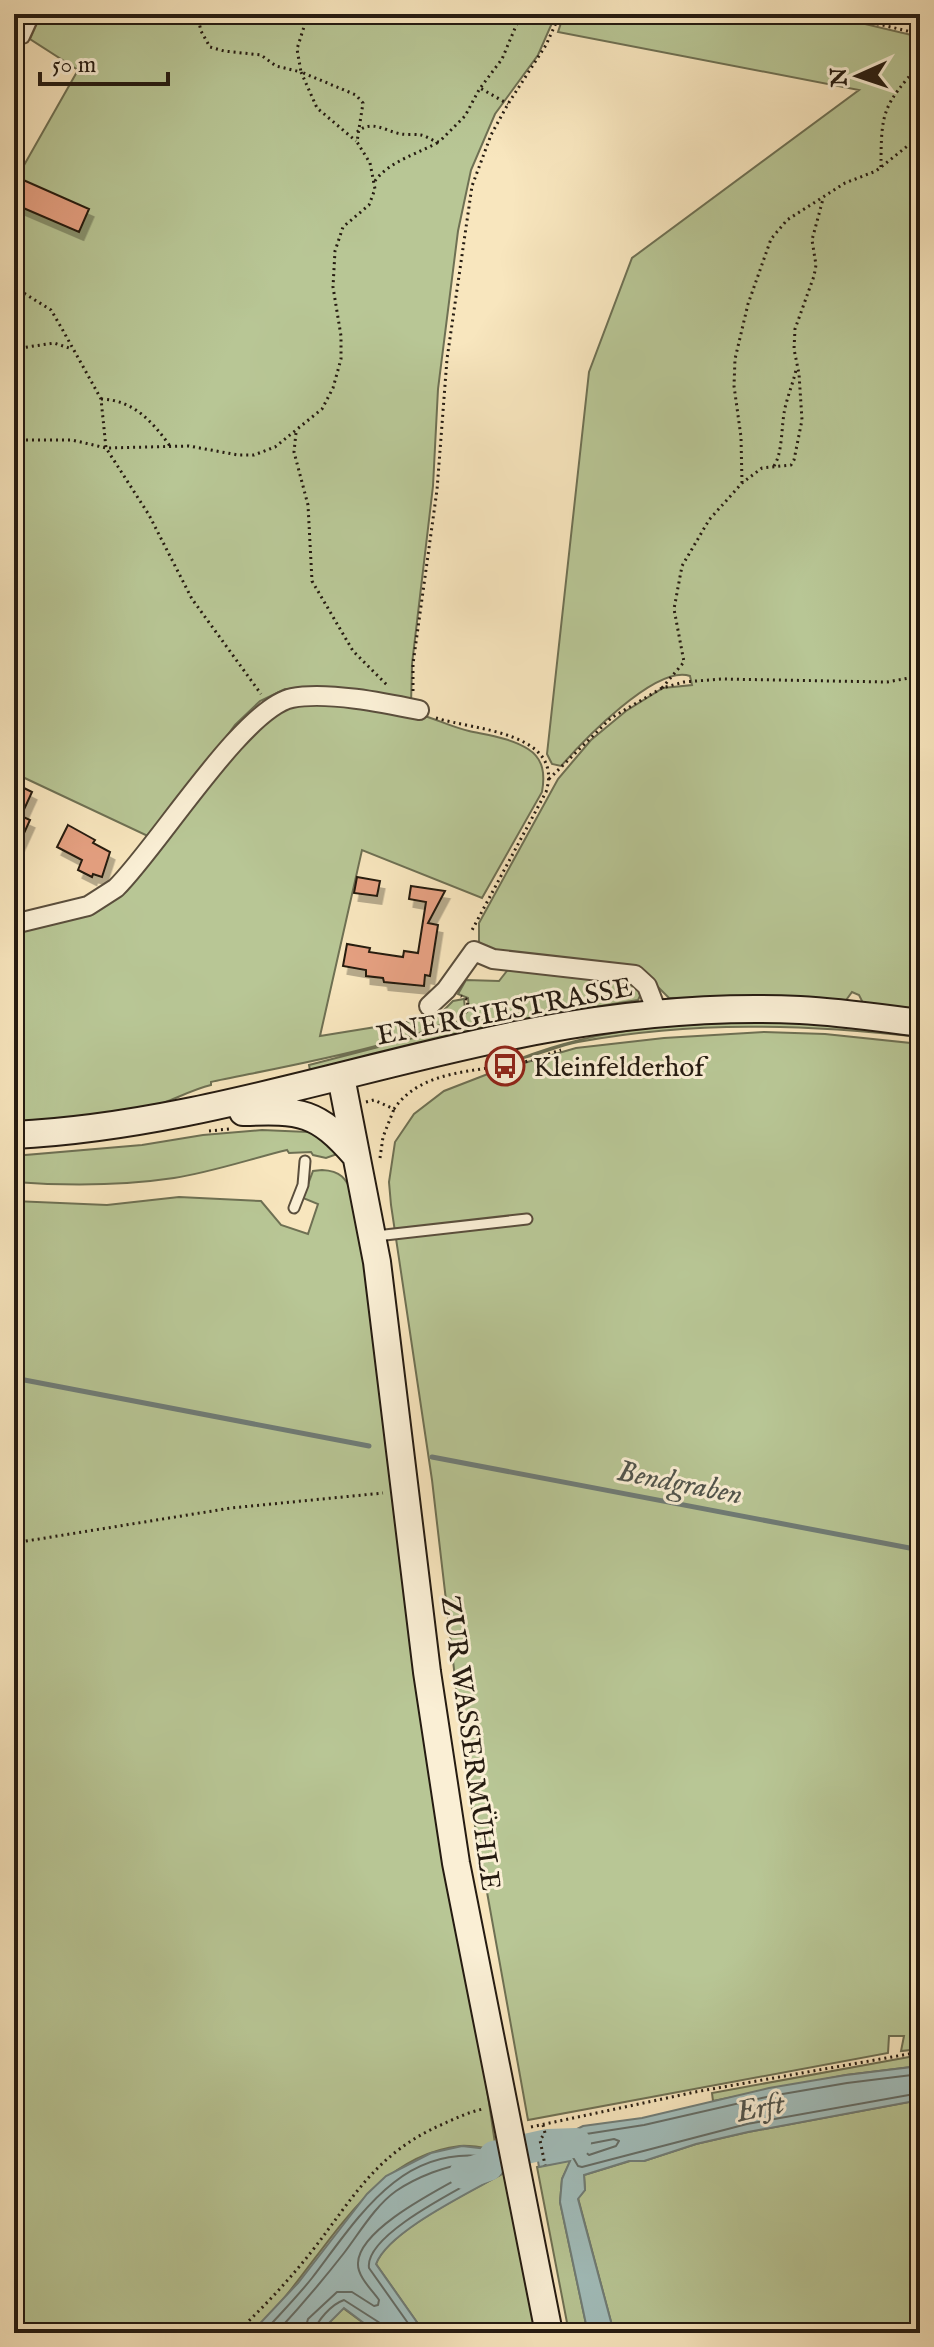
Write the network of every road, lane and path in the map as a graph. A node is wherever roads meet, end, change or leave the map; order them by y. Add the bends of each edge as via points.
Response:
1 (35, 14) edge
2 (197, 14) edge
3 (308, 14) edge
4 (521, 14) edge
5 (560, 14) edge
6 (836, 14) edge
7 (920, 34) edge
8 (24, 38) dead end
9 (920, 64) edge
10 (301, 72) junction
11 (480, 88) junction
12 (508, 104) junction
13 (357, 132) junction
14 (920, 136) edge
15 (357, 142) junction
16 (439, 142) junction
17 (881, 167) junction
18 (375, 181) junction
19 (823, 199) junction
20 (14, 287) edge
21 (14, 349) edge
22 (73, 350) junction
23 (797, 366) junction
24 (101, 399) junction
25 (296, 429) junction
26 (14, 440) edge
27 (170, 446) junction
28 (106, 448) junction
29 (772, 469) junction
30 (742, 483) junction
31 (920, 676) edge
32 (662, 688) junction
33 (270, 706) junction
34 (419, 710) junction
35 (549, 779) junction
36 (14, 924) edge
37 (474, 951) junction
38 (446, 990) junction
39 (429, 1006) dead end
40 (657, 1012) junction
41 (920, 1023) edge
42 (435, 1031) dead end
43 (564, 1049) dead end
44 (341, 1077) junction
45 (347, 1105) junction
46 (176, 1116) junction
47 (241, 1128) dead end
48 (205, 1132) dead end
49 (14, 1135) edge
50 (358, 1158) junction
51 (305, 1161) dead end
52 (294, 1208) dead end
53 (527, 1219) dead end
54 (373, 1237) junction
55 (405, 1491) junction
56 (14, 1543) edge
57 (920, 2052) edge
58 (503, 2105) junction
59 (543, 2125) junction
60 (518, 2148) junction
61 (545, 2165) dead end
62 (236, 2333) edge
63 (549, 2333) edge

1 - 8 lane
2 - 10 path via 210,47 261,55 276,66
3 - 10 path via 297,49
4 - 11 path via 502,59
5 - 12 path
6 - 7 path
9 - 17 path via 893,94 883,116
10 - 13 path via 361,99 364,108
10 - 15 path via 317,108
11 - 12 path
11 - 16 path via 465,116
12 - 34 path via 476,173 464,236 413,664
13 - 15 path
13 - 16 path via 380,126
14 - 17 path
15 - 18 path
16 - 18 path via 380,173
17 - 19 path
18 - 25 path via 369,205 343,227 333,259 342,343 337,377 322,409
19 - 23 path via 812,240 814,276 795,329
19 - 30 path via 778,229 745,313 734,371
20 - 22 path via 51,310
21 - 22 path via 54,343
22 - 24 path
23 - 29 path
23 - 29 path via 802,420 794,460
24 - 27 path via 117,399 152,421
24 - 28 path
25 - 27 path via 275,447 254,455
25 - 34 path via 293,449 308,505 313,585 353,651
26 - 28 path via 72,440
27 - 28 path
28 - 33 path via 149,515 192,599
29 - 30 path via 762,468
30 - 32 path via 709,520 681,568 674,610 684,662
31 - 32 path via 887,682 721,679
32 - 35 path via 615,715
33 - 34 street via 307,697
33 - 36 street via 116,888 82,908
34 - 35 path via 524,741 546,762
35 - 37 path via 472,928
37 - 38 street
37 - 40 street via 493,959 635,975 647,986
38 - 39 street
38 - 42 path via 466,999 468,1008
40 - 41 main road, ENERGIESTRASSE via 798,1010
40 - 44 main road, ENERGIESTRASSE via 515,1035
43 - 45 path via 423,1083 394,1109 374,1100
44 - 45 main road, ZUR WASSERMÜHLE
44 - 46 main road, ENERGIESTRASSE
45 - 50 main road, ZUR WASSERMÜHLE
46 - 49 main road
46 - 50 main road via 304,1114 331,1130
47 - 48 path
50 - 54 main road, ZUR WASSERMÜHLE
51 - 52 lane
53 - 54 lane
54 - 55 main road, ZUR WASSERMÜHLE
55 - 56 path via 231,1508
55 - 58 main road, ZUR WASSERMÜHLE via 449,1822
57 - 59 path
58 - 60 main road, ZUR WASSERMÜHLE
58 - 62 path via 461,2116 391,2153 301,2264
59 - 60 path
59 - 61 path
60 - 63 main road, ZUR WASSERMÜHLE

